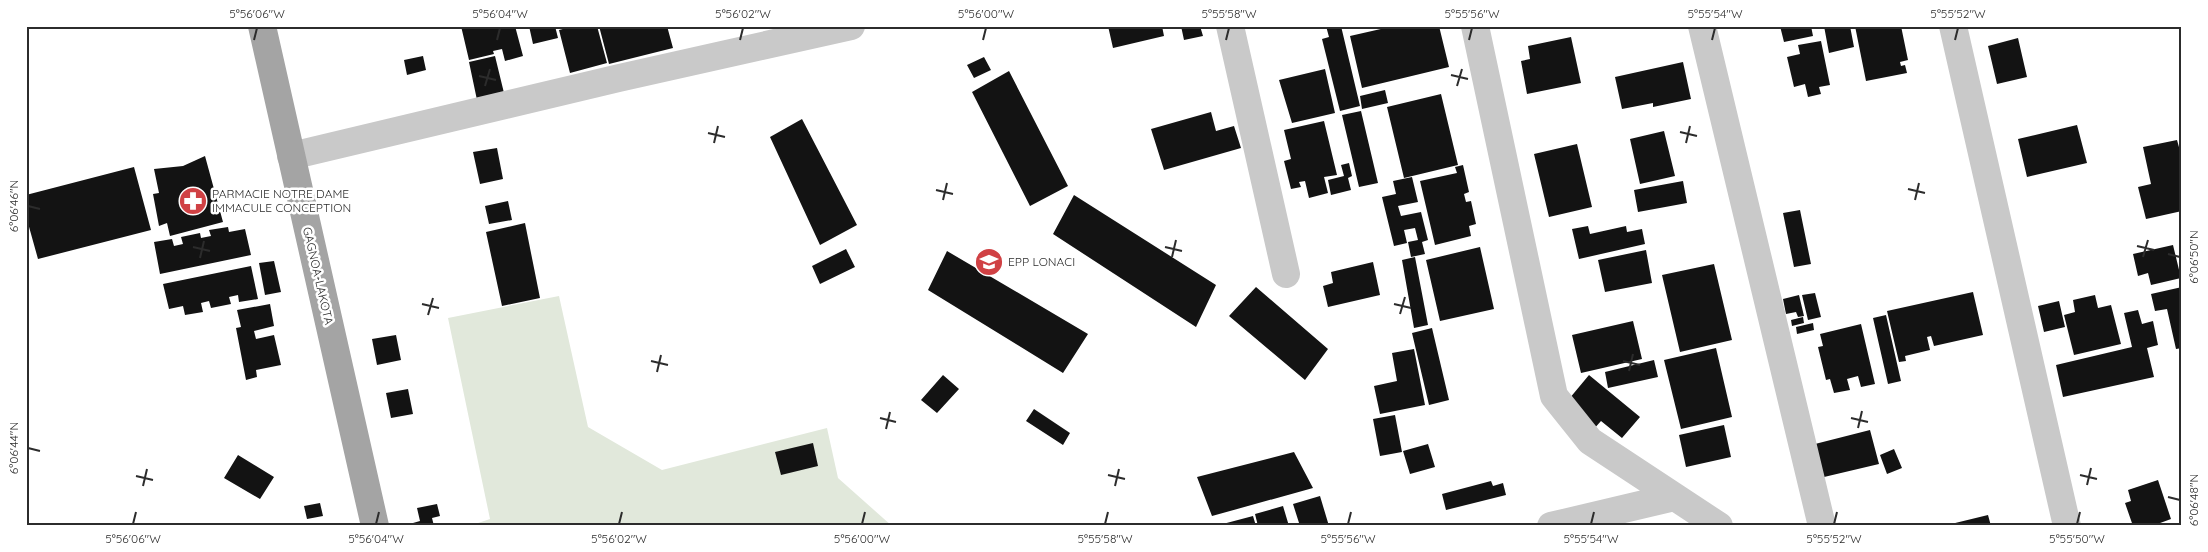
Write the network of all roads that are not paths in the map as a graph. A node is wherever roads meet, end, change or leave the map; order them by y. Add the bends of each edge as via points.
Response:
1 (262, 26) edge
2 (851, 26) edge
3 (1230, 26) edge
4 (1475, 26) edge
5 (1702, 26) edge
6 (1953, 26) edge
7 (767, 35) edge
8 (291, 156) junction
9 (1286, 274) dead end
10 (1674, 497) junction
11 (375, 526) edge
12 (1551, 526) edge
13 (1719, 526) edge
14 (1822, 526) edge
15 (2067, 526) edge

1 - 8 main road, GAGNOA-LAKOTA
2 - 7 street
3 - 9 street
4 - 10 street via 1554,396 1590,441
5 - 14 street
6 - 15 street
7 - 8 street
8 - 11 main road, GAGNOA-LAKOTA
10 - 12 street
10 - 13 street

